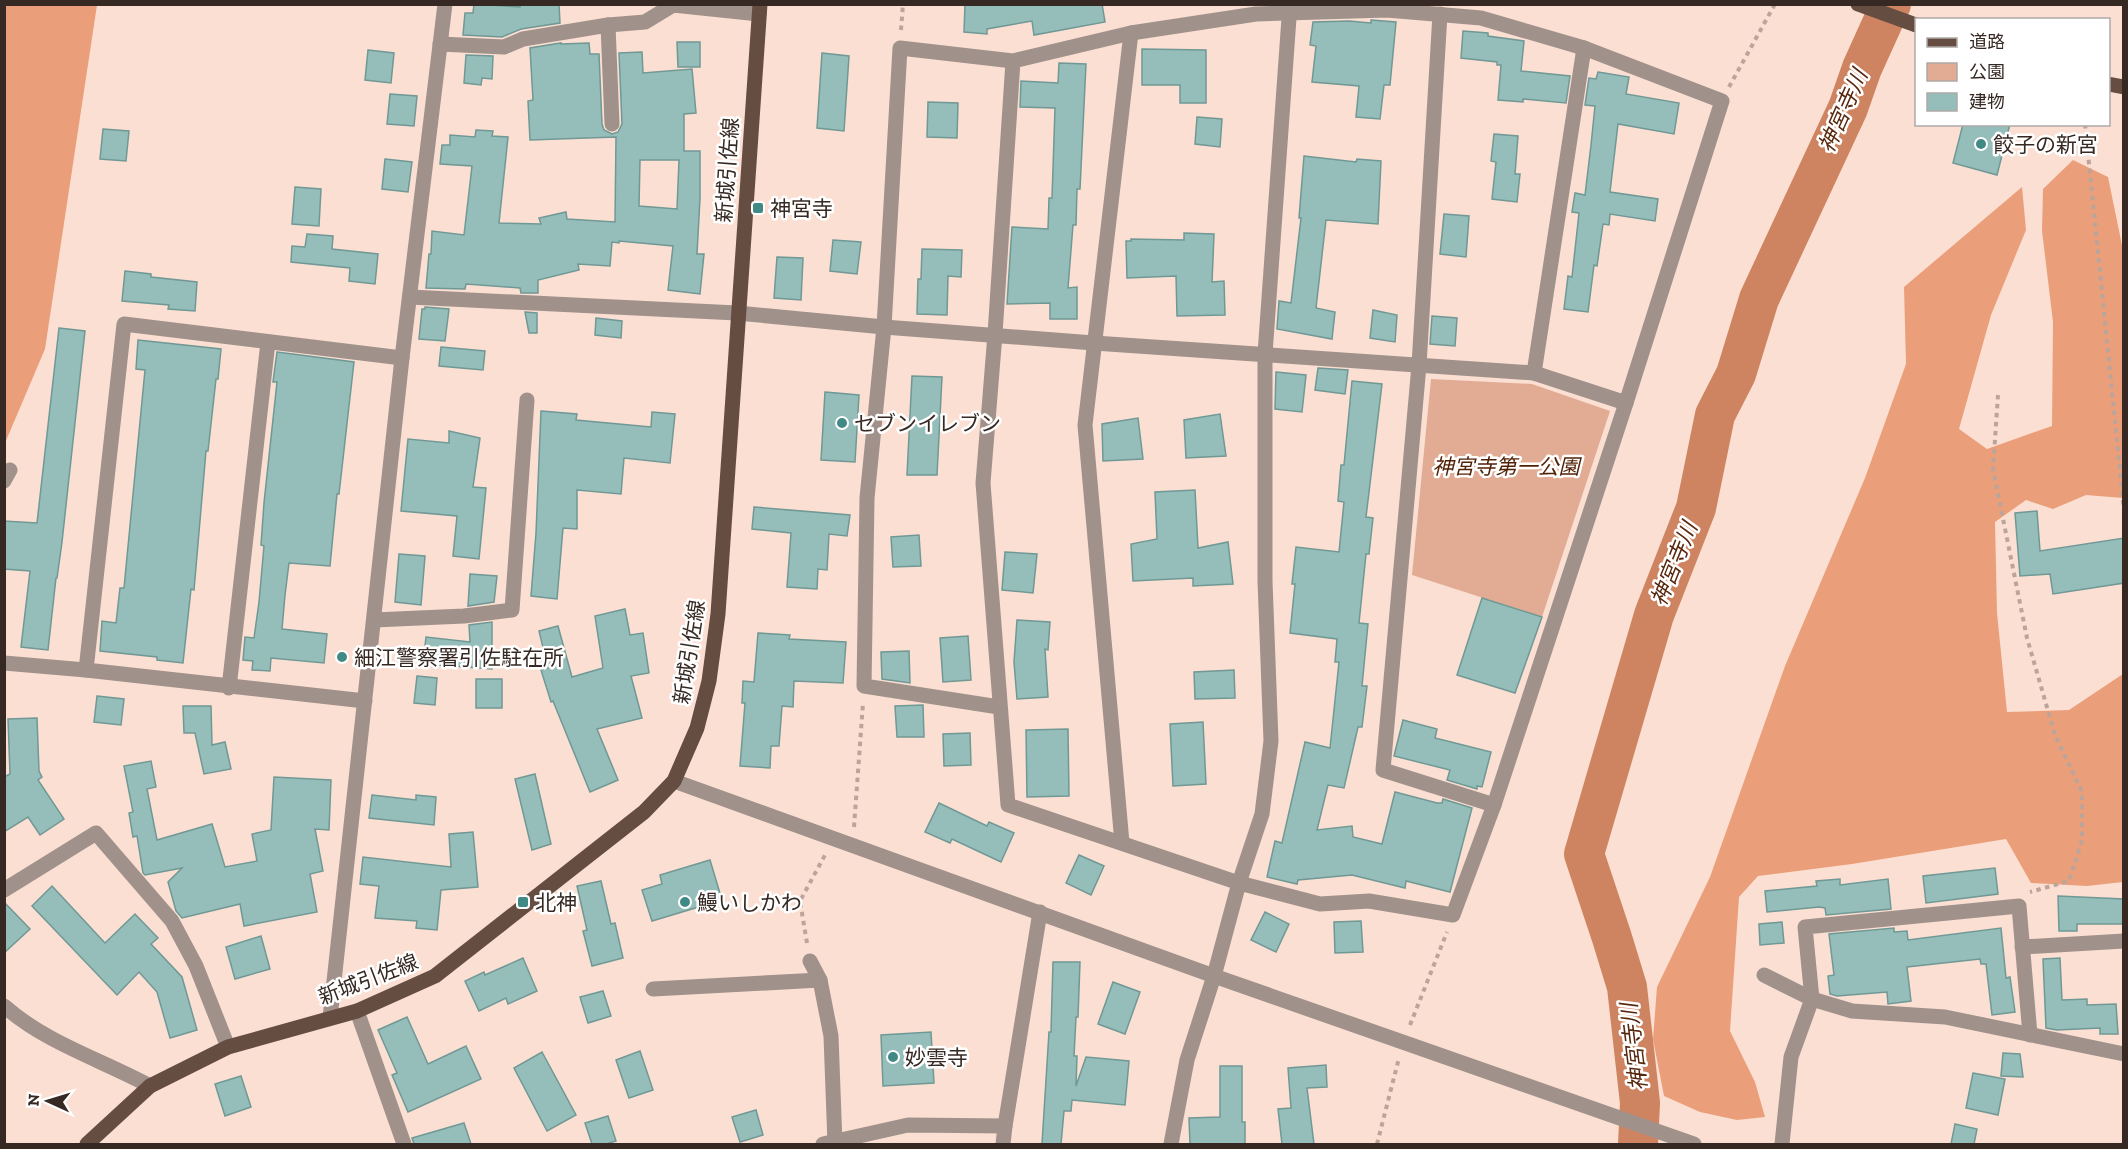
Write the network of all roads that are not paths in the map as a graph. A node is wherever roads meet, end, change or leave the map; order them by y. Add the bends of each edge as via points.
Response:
1 (445, 4) edge
2 (1858, 4) edge
3 (1289, 8) edge
4 (760, 9) edge
5 (1440, 14) junction
6 (1915, 24) edge
7 (608, 25) junction
8 (1131, 33) junction
9 (440, 44) junction
10 (1584, 48) junction
11 (1013, 61) junction
12 (612, 124) dead end
13 (410, 297) junction
14 (737, 313) junction
15 (884, 327) junction
16 (995, 334) junction
17 (268, 342) junction
18 (1094, 343) junction
19 (1265, 354) junction
20 (402, 358) junction
21 (1419, 365) junction
22 (1534, 373) junction
23 (527, 399) dead end
24 (1626, 403) junction
25 (374, 620) junction
26 (4, 663) edge
27 (86, 670) junction
28 (229, 688) junction
29 (365, 701) junction
30 (999, 707) junction
31 (674, 781) junction
32 (1494, 805) junction
33 (1122, 843) junction
34 (1239, 883) junction
35 (4, 890) edge
36 (1040, 912) junction
37 (2124, 941) edge
38 (2022, 947) junction
39 (810, 960) road end
40 (1764, 975) dead end
41 (1214, 976) junction
42 (820, 980) junction
43 (653, 988) dead end
44 (1812, 999) junction
45 (4, 1006) edge
46 (357, 1011) junction
47 (330, 1018) junction
48 (2030, 1035) junction
49 (228, 1047) junction
50 (2124, 1054) edge
51 (150, 1086) junction
52 (1005, 1126) junction
53 (1690, 1143) edge
54 (87, 1144) edge
55 (405, 1144) edge
56 (831, 1144) edge
57 (1003, 1144) edge
58 (1171, 1144) edge
59 (1782, 1144) edge

1 - 9 street
2 - 6 main road
3 - 5 street
3 - 8 street
3 - 19 street
4 - 7 street via 673,5 645,22
4 - 14 main road, 新城引佐線
5 - 10 street via 1481,18
5 - 21 street
7 - 9 street via 523,39 504,47
7 - 12 street
8 - 11 street
8 - 18 street
9 - 13 street
10 - 22 street
10 - 24 street via 1722,101
11 - 15 street via 900,48
11 - 16 street
13 - 14 street
13 - 20 street
14 - 15 street
14 - 31 main road, 新城引佐線 via 718,614 710,681 697,728
15 - 16 street
15 - 30 street via 867,498 864,686
16 - 18 street
16 - 30 street via 983,483
17 - 20 street
17 - 27 street via 123,324
17 - 28 street
18 - 19 street
18 - 33 street via 1085,425
19 - 21 street
19 - 34 street via 1265,581 1271,741 1262,814
20 - 25 street
21 - 22 street
21 - 32 street via 1383,770
22 - 24 street
23 - 25 street via 512,610
24 - 32 street
25 - 29 street
26 - 27 street
27 - 28 street
28 - 29 street
29 - 47 street
30 - 33 street via 1008,805
31 - 36 street
31 - 46 main road, 新城引佐線 via 644,812 435,976
32 - 34 street via 1453,915 1369,901 1320,904
33 - 34 street
34 - 41 street
35 - 49 street via 96,833 172,921 196,966
36 - 41 street
36 - 52 street
37 - 38 street
38 - 44 street via 2019,906 1805,927
38 - 48 street
39 - 42 street
40 - 44 street
41 - 53 street
41 - 58 street via 1187,1060
42 - 43 street
42 - 56 street via 831,1036
44 - 48 street via 1852,1011 1945,1017
44 - 59 street via 1791,1058
45 - 51 street via 54,1040
46 - 47 main road, 新城引佐線
46 - 55 street
47 - 49 main road, 新城引佐線
48 - 50 street
49 - 51 main road, 新城引佐線
51 - 54 main road, 新城引佐線
52 - 56 street via 908,1125
52 - 57 street

